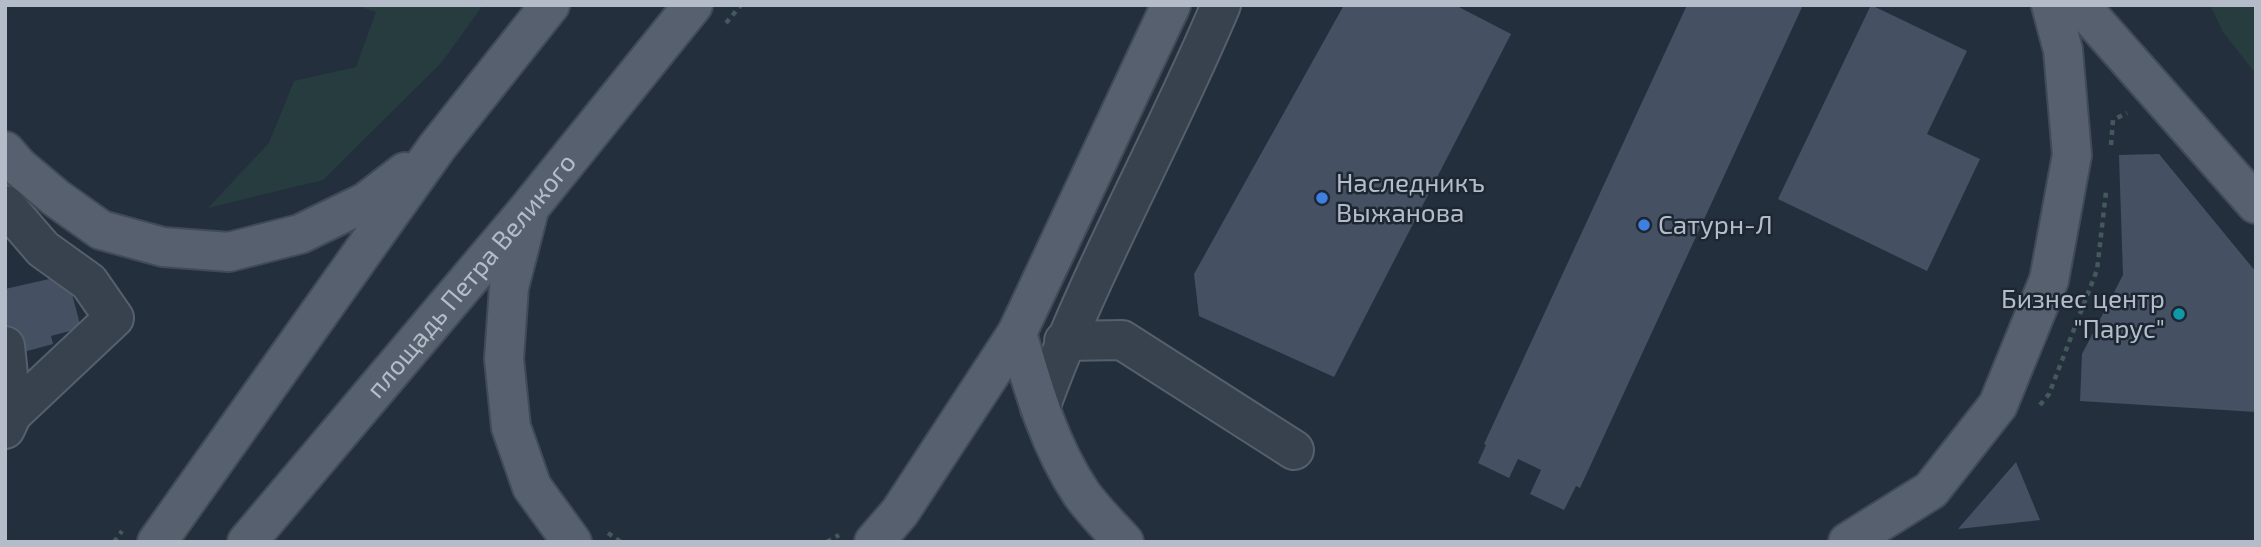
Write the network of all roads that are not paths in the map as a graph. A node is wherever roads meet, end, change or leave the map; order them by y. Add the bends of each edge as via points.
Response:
1 (550, 5) edge
2 (694, 5) edge
3 (1171, 5) edge
4 (1221, 5) edge
5 (2051, 5) edge
6 (2080, 5) edge
7 (437, 147) junction
8 (5, 150) edge
9 (2256, 204) edge
10 (5, 205) edge
11 (530, 207) junction
12 (1017, 333) junction
13 (1064, 341) junction
14 (5, 346) edge
15 (1040, 408) junction
16 (9, 422) edge
17 (1294, 450) dead end
18 (587, 535) edge
19 (157, 542) edge
20 (247, 542) edge
21 (874, 542) edge
22 (1124, 542) edge
23 (1848, 542) edge

1 - 7 main road
2 - 11 main road, площадь Петра Великого
3 - 12 main road
4 - 13 lane
5 - 23 main road via 2063,50 2072,155 2049,281 1998,405 1931,490
6 - 9 main road
7 - 8 main road via 366,202 300,234 229,252 163,247 101,230 56,198
7 - 19 main road
10 - 16 lane via 43,249 89,282 114,318
11 - 18 main road via 509,288 504,359 511,427 532,487
11 - 20 main road, площадь Петра Великого
12 - 15 main road
12 - 21 main road via 900,512
13 - 15 lane
13 - 17 lane via 1122,340
14 - 16 lane
15 - 22 main road via 1082,494

